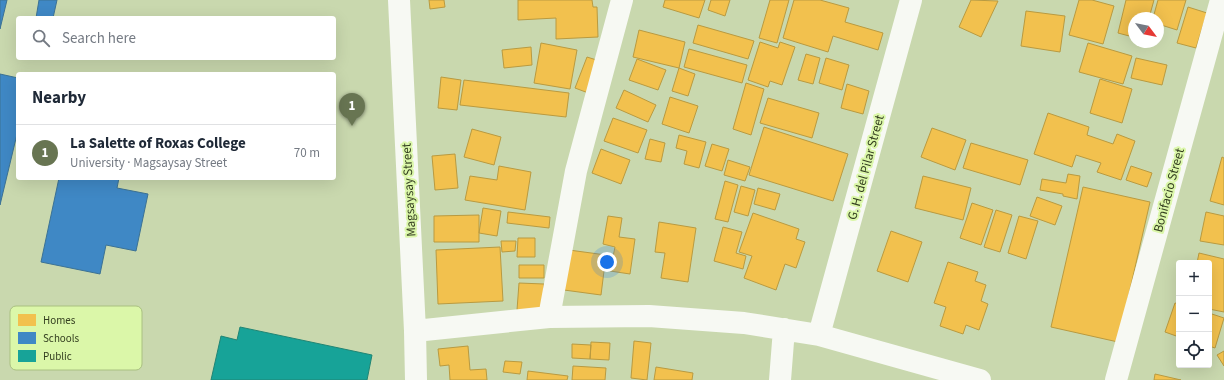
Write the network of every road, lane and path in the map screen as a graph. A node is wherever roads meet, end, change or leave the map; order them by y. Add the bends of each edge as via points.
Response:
1 (399, 0) edge
2 (622, 0) edge
3 (911, 0) edge
4 (1221, 0) edge
5 (549, 317) junction
6 (784, 329) junction
7 (415, 331) junction
8 (819, 335) junction
9 (416, 380) edge
10 (780, 380) edge
11 (980, 380) edge
12 (1116, 380) edge

1 - 7 street, Magsaysay Street
2 - 5 street via 576,171
3 - 8 street, G. H. del Pilar Street
4 - 12 street, Bonifacio Street
5 - 6 street via 649,316 744,323
5 - 7 street
6 - 8 street
6 - 10 street
7 - 9 street, Magsaysay Street
8 - 11 street

